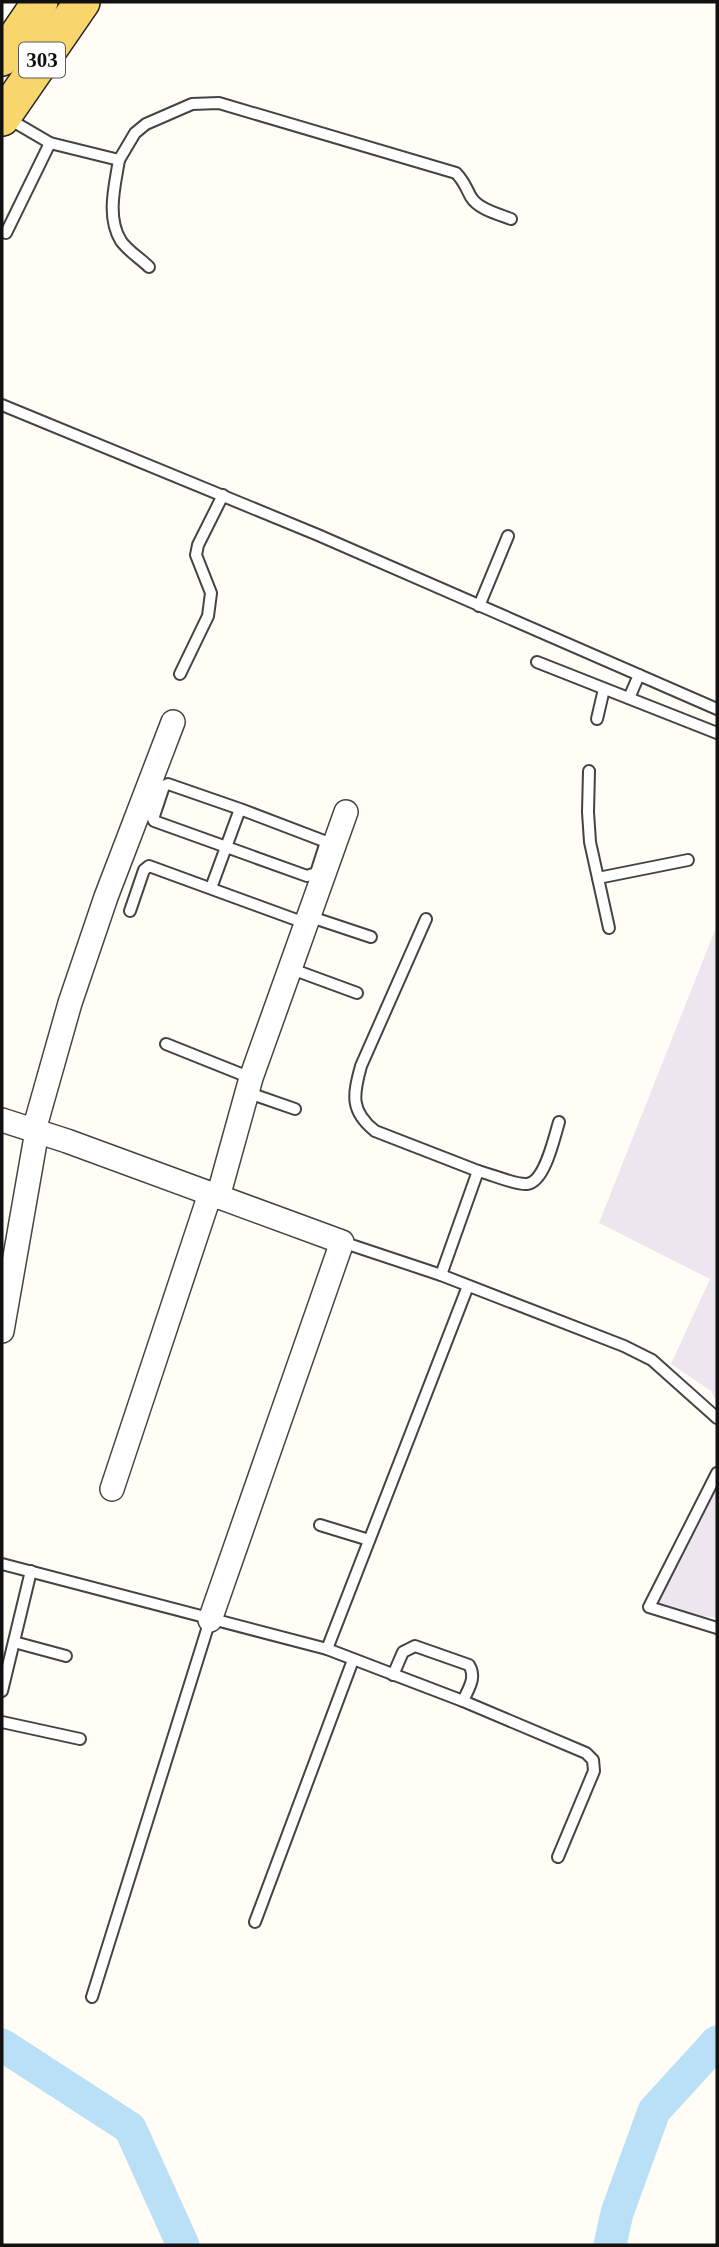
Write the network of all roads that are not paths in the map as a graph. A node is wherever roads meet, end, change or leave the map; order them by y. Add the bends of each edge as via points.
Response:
1 (40, 2) edge
2 (82, 2) edge
3 (2, 58) edge
4 (2, 117) edge
5 (50, 143) junction
6 (119, 160) junction
7 (511, 219) dead end
8 (6, 233) dead end
9 (149, 267) dead end
10 (2, 405) edge
11 (223, 495) junction
12 (508, 536) dead end
13 (479, 606) junction
14 (537, 662) dead end
15 (180, 674) dead end
16 (639, 675) junction
17 (604, 689) junction
18 (629, 698) junction
19 (717, 709) edge
20 (597, 719) dead end
21 (173, 722) dead end
22 (717, 733) edge
23 (589, 771) dead end
24 (240, 809) junction
25 (346, 812) dead end
26 (226, 847) junction
27 (688, 860) dead end
28 (598, 878) junction
29 (211, 888) junction
30 (130, 911) dead end
31 (426, 919) dead end
32 (307, 920) junction
33 (609, 928) dead end
34 (370, 937) dead end
35 (289, 968) junction
36 (357, 993) dead end
37 (166, 1044) dead end
38 (249, 1085) junction
39 (295, 1109) dead end
40 (2, 1120) edge
41 (559, 1122) dead end
42 (36, 1130) junction
43 (478, 1171) junction
44 (214, 1195) junction
45 (342, 1241) junction
46 (442, 1275) junction
47 (468, 1286) junction
48 (2, 1331) edge
49 (717, 1418) edge
50 (717, 1473) edge
51 (112, 1489) dead end
52 (320, 1525) dead end
53 (369, 1540) junction
54 (2, 1564) edge
55 (32, 1571) junction
56 (210, 1620) junction
57 (717, 1628) edge
58 (14, 1642) junction
59 (327, 1649) junction
60 (66, 1656) dead end
61 (353, 1660) junction
62 (393, 1675) junction
63 (2, 1691) edge
64 (463, 1701) junction
65 (2, 1722) edge
66 (80, 1739) dead end
67 (558, 1857) dead end
68 (255, 1922) dead end
69 (92, 1997) dead end

1 - 3 main road, 303
2 - 4 main road, 303
4 - 5 lane
5 - 6 lane
5 - 8 lane
6 - 7 lane via 146,124 192,104 219,103 456,173 477,204
6 - 9 lane via 114,224 122,242
10 - 11 lane
11 - 13 lane
11 - 15 lane via 196,555 211,593 208,616
12 - 13 lane
13 - 16 lane
14 - 17 lane
16 - 18 lane
16 - 19 lane
17 - 18 lane
17 - 20 lane
18 - 22 lane
21 - 42 street via 70,1003
23 - 28 lane via 590,842
24 - 26 lane
24 - 26 lane via 164,786 154,821
24 - 26 lane via 324,841 316,873 307,876
25 - 32 street
26 - 29 lane
27 - 28 lane
28 - 33 lane
29 - 30 lane via 149,866
29 - 32 lane
31 - 43 lane via 361,1066 355,1101 363,1121 376,1131
32 - 34 lane
32 - 35 street
35 - 36 lane
35 - 38 street
37 - 38 lane
38 - 39 lane
38 - 44 street
40 - 42 street
41 - 43 lane via 537,1180 521,1184
42 - 44 street
42 - 48 street
43 - 46 lane
44 - 45 street
44 - 51 street
45 - 46 lane
45 - 56 street
46 - 47 lane
47 - 49 lane via 652,1360
47 - 53 lane
50 - 57 lane via 649,1607
52 - 53 lane
53 - 59 lane
54 - 55 lane
55 - 56 lane
55 - 58 lane
56 - 59 lane
56 - 69 lane
58 - 60 lane
58 - 63 lane
59 - 61 lane
61 - 62 lane
61 - 68 lane
62 - 64 lane
62 - 64 lane via 404,1652 415,1646 469,1665 474,1672
64 - 67 lane via 593,1760 594,1771
65 - 66 lane

